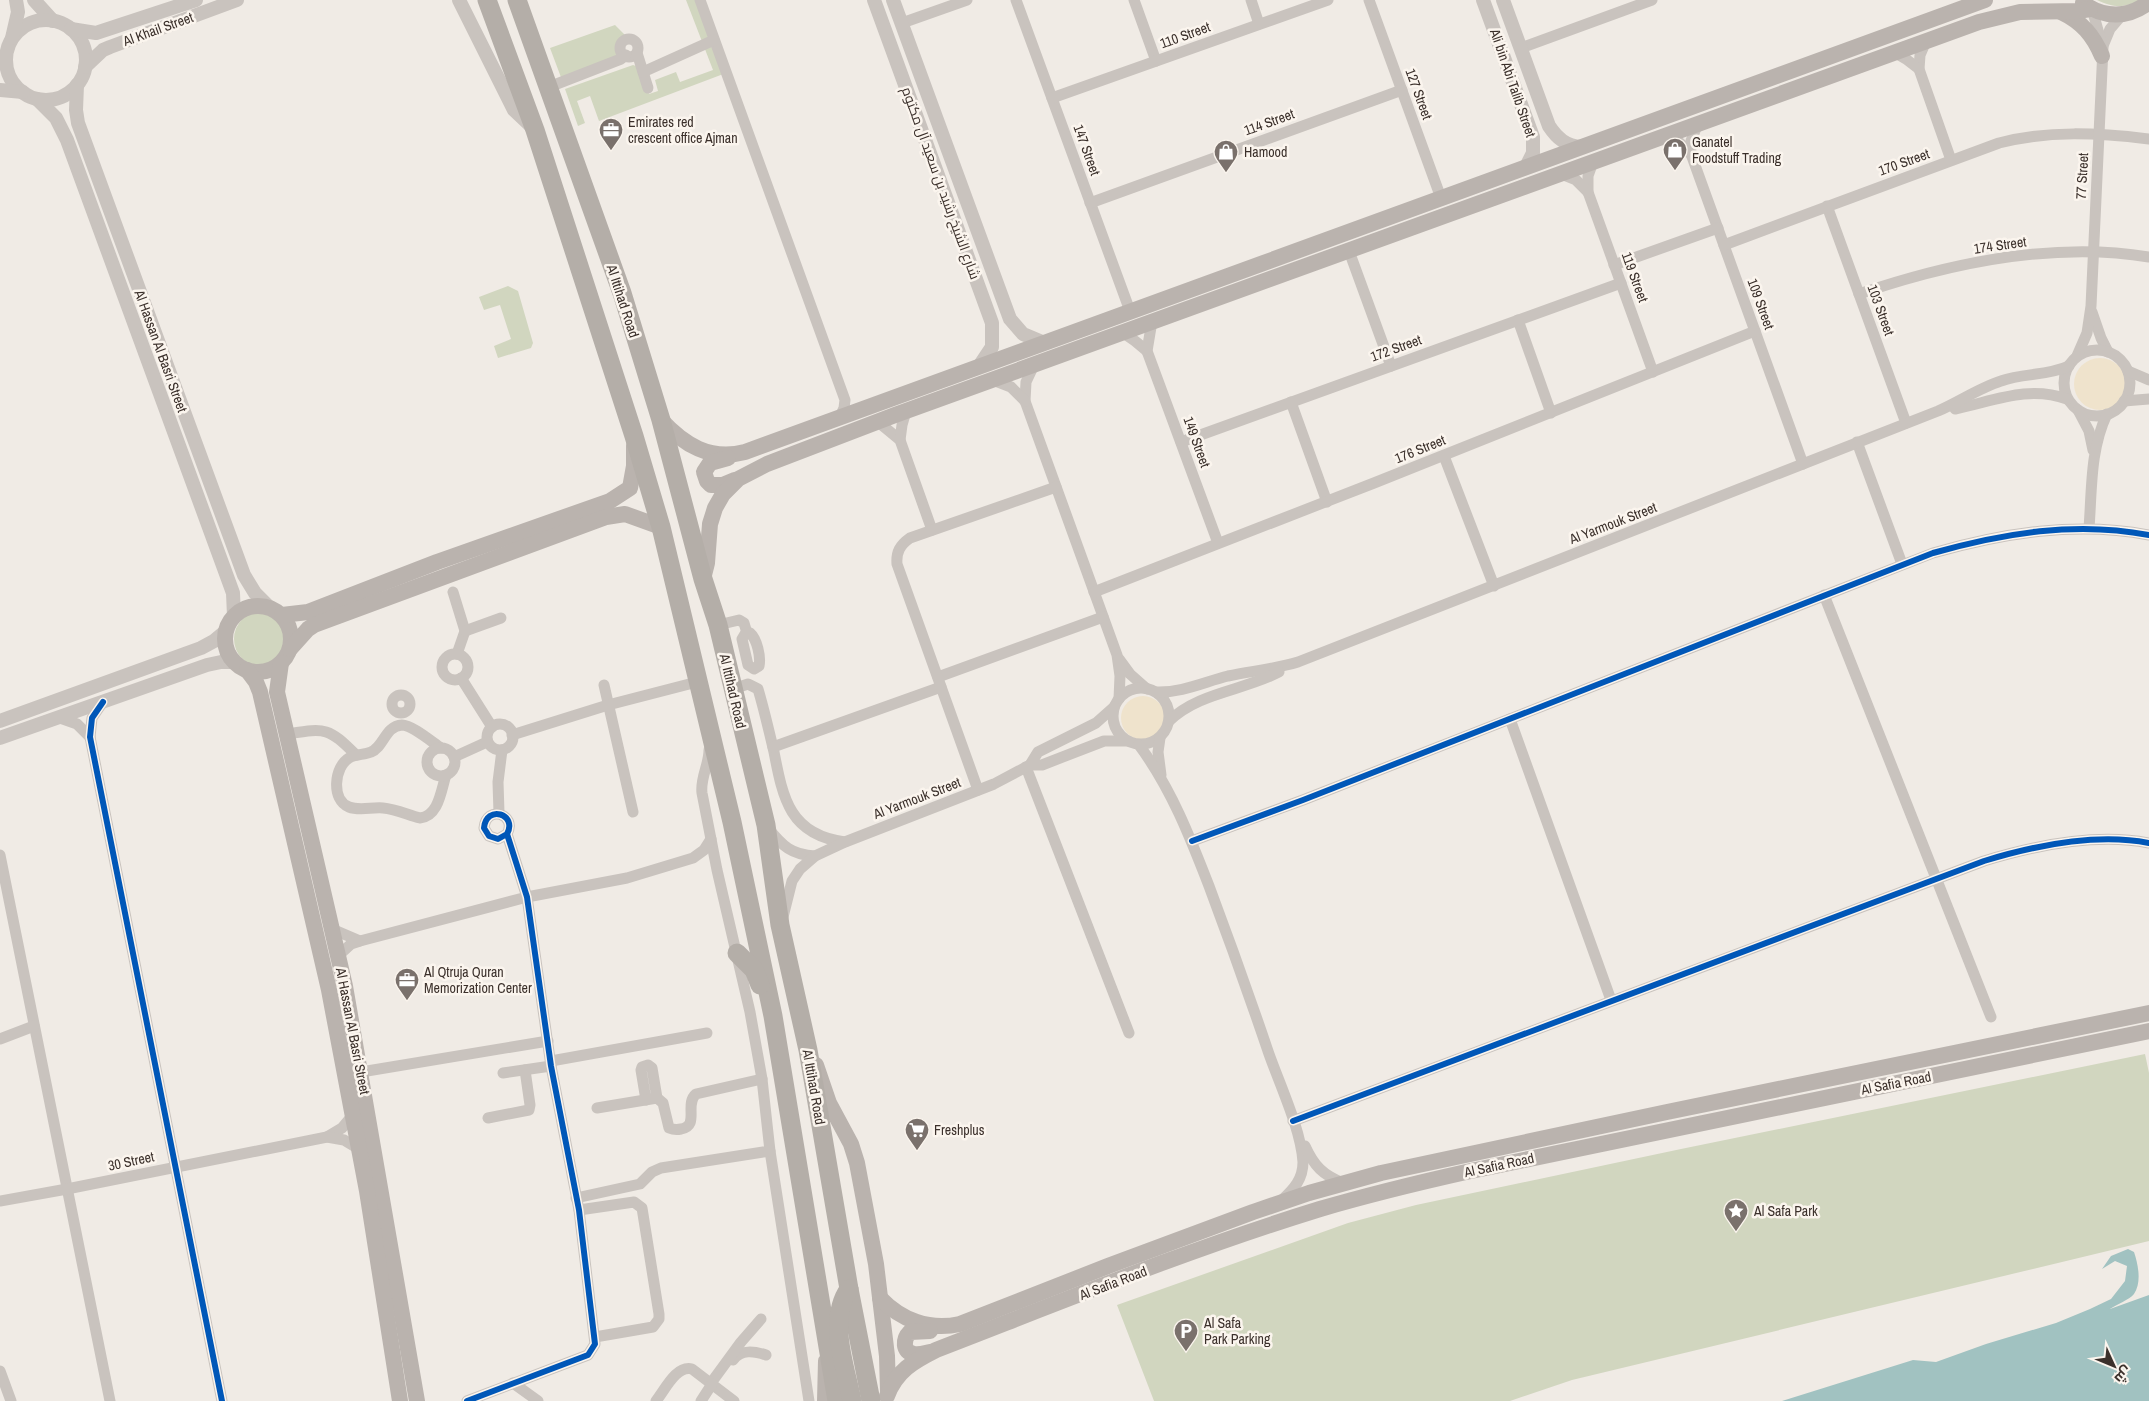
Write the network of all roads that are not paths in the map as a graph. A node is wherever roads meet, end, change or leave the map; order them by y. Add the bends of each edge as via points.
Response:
1 (16, 0) edge
2 (34, 0) edge
3 (196, 0) edge
4 (237, 0) edge
5 (459, 0) edge
6 (487, 0) edge
7 (517, 0) edge
8 (700, 0) edge
9 (874, 0) edge
10 (893, 0) edge
11 (967, 0) edge
12 (1016, 0) edge
13 (1134, 0) edge
14 (1250, 0) edge
15 (1328, 0) edge
16 (1369, 0) edge
17 (1484, 0) edge
18 (1503, 0) edge
19 (1652, 0) edge
20 (1985, 0) edge
21 (2149, 2) edge
22 (1621, 5) edge
23 (2087, 6) edge
24 (2061, 12) junction
25 (2123, 14) junction
26 (2149, 15) edge
27 (53, 21) junction
28 (902, 23) junction
29 (1259, 24) junction
30 (71, 29) junction
31 (714, 40) junction
32 (1926, 41) junction
33 (10, 44) junction
34 (1521, 48) junction
35 (1894, 52) junction
36 (2103, 52) junction
37 (0, 60) edge
38 (1156, 61) junction
39 (85, 67) junction
40 (1919, 69) junction
41 (643, 72) junction
42 (1533, 84) junction
43 (76, 85) junction
44 (549, 87) junction
45 (648, 88) dead end
46 (1516, 89) junction
47 (0, 90) edge
48 (1402, 90) junction
49 (23, 92) junction
50 (1052, 98) junction
51 (37, 99) junction
52 (1671, 114) junction
53 (1698, 123) junction
54 (535, 130) junction
55 (1670, 134) junction
56 (2099, 134) junction
57 (2149, 139) edge
58 (1582, 147) junction
59 (1691, 154) junction
60 (1951, 160) junction
61 (1593, 162) junction
62 (1526, 167) junction
63 (1561, 174) junction
64 (1588, 192) junction
65 (1441, 198) junction
66 (1090, 203) junction
67 (1827, 206) junction
68 (1413, 208) junction
69 (1419, 225) junction
70 (1718, 228) junction
71 (1724, 245) junction
72 (1349, 251) junction
73 (2094, 252) junction
74 (2149, 257) edge
75 (1614, 265) junction
76 (1621, 283) junction
77 (1859, 294) junction
78 (1002, 298) junction
79 (985, 304) junction
80 (1146, 305) junction
81 (2091, 306) junction
82 (1130, 311) junction
83 (1518, 320) junction
84 (1152, 321) junction
85 (1755, 331) junction
86 (1122, 332) junction
87 (1042, 342) junction
88 (1147, 351) junction
89 (2108, 352) junction
90 (2077, 356) junction
91 (980, 365) junction
92 (1034, 365) junction
93 (1391, 366) junction
94 (2069, 366) junction
95 (2128, 371) junction
96 (1653, 372) junction
97 (993, 380) junction
98 (2149, 380) edge
99 (2149, 398) edge
100 (2068, 399) junction
101 (845, 400) junction
102 (1025, 401) junction
103 (1291, 402) junction
104 (2124, 402) junction
105 (860, 410) junction
106 (2078, 410) junction
107 (906, 411) junction
108 (1938, 411) junction
109 (1551, 413) junction
110 (2107, 414) junction
111 (840, 417) junction
112 (661, 420) junction
113 (877, 421) junction
114 (1906, 423) junction
115 (634, 436) junction
116 (900, 440) junction
117 (1181, 442) junction
118 (1857, 442) junction
119 (737, 454) junction
120 (2094, 454) junction
121 (1444, 456) junction
122 (1803, 464) junction
123 (738, 480) junction
124 (1056, 487) junction
125 (1327, 502) junction
126 (661, 527) junction
127 (2090, 528) junction
128 (932, 530) junction
129 (2149, 535) edge
130 (1218, 543) junction
131 (1902, 564) junction
132 (703, 579) junction
133 (1494, 586) junction
134 (452, 592) dead end
135 (1094, 592) junction
136 (1824, 595) junction
137 (276, 611) junction
138 (234, 616) junction
139 (501, 618) dead end
140 (1103, 618) junction
141 (718, 625) junction
142 (226, 631) junction
143 (465, 631) junction
144 (290, 649) junction
145 (457, 654) junction
146 (1117, 655) junction
147 (1298, 662) junction
148 (281, 663) junction
149 (241, 666) junction
150 (461, 678) junction
151 (697, 682) junction
152 (939, 682) junction
153 (604, 685) dead end
154 (755, 686) junction
155 (733, 689) junction
156 (1151, 690) junction
157 (103, 702) junction
158 (1117, 703) junction
159 (608, 705) junction
160 (407, 711) dead end
161 (705, 711) junction
162 (60, 718) junction
163 (1510, 719) junction
164 (0, 721) edge
165 (1169, 721) junction
166 (492, 727) junction
167 (410, 728) junction
168 (287, 734) junction
169 (512, 735) junction
170 (90, 737) junction
171 (0, 738) edge
172 (1160, 738) junction
173 (488, 742) junction
174 (1133, 743) junction
175 (773, 747) junction
176 (442, 748) junction
177 (502, 750) junction
178 (356, 755) junction
179 (454, 757) junction
180 (1028, 766) junction
181 (446, 775) junction
182 (1162, 779) junction
183 (978, 790) junction
184 (633, 812) dead end
185 (499, 813) junction
186 (766, 825) junction
187 (507, 834) junction
188 (711, 839) junction
189 (1192, 841) junction
190 (845, 842) junction
191 (2147, 842) edge
192 (0, 855) edge
193 (815, 856) junction
194 (693, 858) junction
195 (717, 870) junction
196 (1936, 878) junction
197 (527, 897) junction
198 (780, 925) junction
199 (332, 929) junction
200 (360, 940) junction
201 (737, 953) junction
202 (338, 956) junction
203 (1611, 1000) junction
204 (2149, 1013) edge
205 (773, 1016) junction
206 (1991, 1016) dead end
207 (34, 1026) junction
208 (2149, 1031) edge
209 (707, 1033) dead end
210 (1129, 1033) dead end
211 (0, 1039) edge
212 (548, 1041) junction
213 (808, 1050) junction
214 (551, 1063) junction
215 (525, 1070) junction
216 (361, 1072) junction
217 (503, 1073) dead end
218 (762, 1079) junction
219 (597, 1108) dead end
220 (352, 1116) junction
221 (488, 1118) dead end
222 (1294, 1125) junction
223 (327, 1137) junction
224 (359, 1149) junction
225 (770, 1151) junction
226 (176, 1167) junction
227 (1343, 1183) junction
228 (67, 1189) junction
229 (367, 1191) junction
230 (576, 1198) junction
231 (0, 1201) edge
232 (1277, 1204) junction
233 (579, 1210) junction
234 (386, 1218) junction
235 (373, 1237) junction
236 (393, 1268) junction
237 (850, 1289) junction
238 (880, 1298) junction
239 (761, 1319) dead end
240 (947, 1327) junction
241 (596, 1337) junction
242 (828, 1348) junction
243 (936, 1350) junction
244 (739, 1351) junction
245 (766, 1355) dead end
246 (0, 1371) edge
247 (513, 1383) junction
248 (712, 1385) junction
249 (882, 1399) edge
250 (11, 1401) edge
251 (110, 1401) edge
252 (222, 1401) edge
253 (400, 1401) edge
254 (417, 1401) edge
255 (467, 1401) edge
256 (538, 1401) edge
257 (656, 1401) edge
258 (701, 1401) edge
259 (734, 1401) edge
260 (809, 1401) edge
261 (825, 1401) edge
262 (837, 1401) edge
263 (852, 1401) edge

1 - 33 street via 18,12
2 - 27 street
3 - 30 street, Al Khail Street via 96,33
4 - 39 street, Al Khail Street via 103,50
5 - 54 street, Al Ittihad Road via 514,110
6 - 54 highway, Al Ittihad Road
7 - 44 highway, Al Ittihad Road
8 - 31 street
9 - 79 street, شارع الشيخ رشيد بن سعيد آل مكتوم
10 - 28 street, شارع الشيخ رشيد بن سعيد آل مكتوم
11 - 28 street
12 - 50 street, 147 Street
13 - 38 street
14 - 29 street
15 - 29 street, 110 Street
16 - 48 street, 127 Street
17 - 46 street, Ali bin Abi Talib Street
18 - 34 street, Ali bin Abi Talib Street
19 - 22 street
20 - 52 main road
21 - 25 main road via 2141,9
22 - 34 street
23 - 24 main road
23 - 25 main road via 2106,14
23 - 36 street, 77 Street
24 - 32 main road via 2006,14
24 - 36 main road via 2082,24
25 - 26 main road
25 - 36 street, 77 Street via 2110,29
27 - 30 street
27 - 33 street via 34,22 17,32
28 - 78 street, شارع الشيخ رشيد بن سعيد آل مكتوم
29 - 38 street, 110 Street
30 - 39 street via 83,46
31 - 41 street
31 - 101 street
32 - 35 main road
32 - 40 street via 1920,54
33 - 37 street
33 - 49 street via 6,58 10,78
34 - 42 street, Ali bin Abi Talib Street
35 - 40 street
35 - 53 main road
36 - 56 street, 77 Street
38 - 50 street, 110 Street
39 - 43 street
40 - 60 street
41 - 44 street via 631,54
41 - 45 street
42 - 46 street via 1526,90
42 - 58 street, Ali bin Abi Talib Street via 1553,133 1566,143
43 - 51 street via 59,98
43 - 137 street, Al Hassan Al Basri Street via 78,124 244,575 255,592
44 - 112 highway, Al Ittihad Road via 622,293
46 - 62 street, Ali bin Abi Talib Street via 1533,137 1533,153
47 - 49 street
48 - 65 street, 127 Street
48 - 66 street, 114 Street
49 - 51 street
50 - 66 street, 147 Street
51 - 138 street, Al Hassan Al Basri Street via 56,118 67,140 231,588
52 - 55 main road via 1678,119 1679,128
52 - 58 main road
53 - 55 main road
53 - 59 street, 109 Street via 1692,135
54 - 115 highway, Al Ittihad Road
55 - 59 street
55 - 61 main road
56 - 57 street, 170 Street
56 - 60 street, 170 Street via 2024,137
56 - 73 street, 77 Street
58 - 62 main road
59 - 70 street, 109 Street
60 - 67 street, 170 Street
61 - 63 main road
61 - 64 street, 119 Street via 1588,176
62 - 65 main road
63 - 64 street via 1576,180
63 - 69 main road
64 - 75 street, 119 Street
65 - 68 main road
66 - 82 street, 147 Street
67 - 71 street, 170 Street
67 - 77 street, 103 Street
68 - 69 main road via 1411,221
68 - 80 main road
69 - 72 main road
70 - 71 street, 109 Street
70 - 75 street
71 - 85 street, 109 Street
72 - 84 main road
72 - 93 street
73 - 74 street, 174 Street
73 - 77 street, 174 Street via 2022,256 1950,267
73 - 81 street, 77 Street
75 - 76 street, 119 Street
76 - 83 street, 172 Street
76 - 96 street, 119 Street
77 - 114 street, 103 Street
78 - 79 street via 997,306
78 - 87 street, شارع الشيخ رشيد بن سعيد آل مكتوم via 1016,327 1032,340
79 - 91 street, شارع الشيخ رشيد بن سعيد آل مكتوم via 992,323 993,339 989,354
80 - 82 main road
80 - 84 main road via 1152,312
81 - 89 street, 77 Street
81 - 90 street, 77 Street via 2087,332
82 - 87 main road
83 - 93 street, 172 Street
83 - 109 street
84 - 86 main road
84 - 88 street, 149 Street
85 - 96 street, 176 Street
85 - 122 street, 109 Street
86 - 88 street
86 - 92 main road
87 - 91 main road
88 - 117 street, 149 Street
89 - 90 street via 2092,350
89 - 95 street via 2116,356
90 - 94 street
91 - 105 main road
92 - 97 main road
92 - 102 street via 1026,382
93 - 103 street, 172 Street
94 - 100 street via 2064,386
94 - 108 street, Al Yarmouk Street via 2046,374 2001,381
95 - 98 street
95 - 104 street via 2130,387
96 - 109 street, 176 Street
97 - 102 street via 1011,387
97 - 107 main road
99 - 104 street
100 - 106 street
100 - 108 street, Al Yarmouk Street via 2030,392
101 - 105 street
101 - 111 street
102 - 124 street
103 - 117 street, 172 Street
103 - 125 street
104 - 110 street
105 - 111 main road
106 - 110 street via 2092,416
106 - 120 street via 2089,431
107 - 113 main road
107 - 116 street
108 - 114 street, Al Yarmouk Street
109 - 121 street, 176 Street
110 - 120 street
111 - 119 main road
112 - 119 main road via 680,439 696,449 718,455
112 - 132 highway, Al Ittihad Road
113 - 116 street
113 - 123 main road via 767,464
114 - 118 street, Al Yarmouk Street
115 - 126 highway, Al Ittihad Road
115 - 137 main road via 630,488 610,501 436,562 308,612
116 - 128 street
117 - 130 street, 149 Street
118 - 122 street, Al Yarmouk Street
118 - 131 street
119 - 123 main road via 710,463 704,472 706,481 711,485
120 - 127 street
121 - 125 street, 176 Street
121 - 133 street
122 - 133 street, Al Yarmouk Street
123 - 132 main road via 723,494 715,508
124 - 128 street
124 - 135 street
125 - 130 street, 176 Street
126 - 144 main road via 625,514 606,517 314,625
126 - 151 highway, Al Ittihad Road
127 - 129 street
127 - 131 street via 1994,537
128 - 152 street via 905,542 896,558
130 - 135 street, 176 Street
131 - 136 street
132 - 141 highway, Al Ittihad Road
133 - 147 street, Al Yarmouk Street
134 - 143 street
135 - 140 street
136 - 163 street
136 - 196 street
137 - 138 main road via 251,606
137 - 144 main road via 291,631
138 - 142 main road
139 - 143 street
140 - 146 street
140 - 152 street
141 - 154 street via 739,620 744,623 747,633 742,642 748,665 755,668
141 - 155 highway, Al Ittihad Road
142 - 149 main road via 226,648
142 - 164 street via 201,648
143 - 145 street
144 - 148 main road
145 - 150 street via 463,656 468,664
145 - 150 street via 447,656 442,668 449,678
146 - 156 street via 1130,674
146 - 158 street via 1120,676
147 - 156 street, Al Yarmouk Street via 1225,677 1175,692
147 - 165 street, Al Yarmouk Street via 1254,683 1190,705
148 - 149 main road via 265,671
148 - 168 main road, Al Hassan Al Basri Street via 277,692
149 - 157 street via 214,663
149 - 220 main road, Al Hassan Al Basri Street via 256,682 260,692 329,990
150 - 166 street
151 - 159 street
151 - 161 highway, Al Ittihad Road
152 - 175 street
152 - 183 street
153 - 159 street
154 - 155 street via 748,684
154 - 175 street
155 - 186 highway, Al Ittihad Road
156 - 158 street via 1131,690
156 - 165 street via 1167,704
157 - 162 street
157 - 170 street via 92,718
158 - 174 street via 1113,723 1121,737
158 - 180 street, Al Yarmouk Street via 1096,724 1038,752
159 - 169 street
159 - 184 street
160 - 167 street via 412,719
161 - 188 street via 703,724 709,758 701,785
161 - 205 highway, Al Ittihad Road via 741,860
162 - 170 street via 77,724
162 - 171 street
163 - 189 street
163 - 203 street
165 - 172 street
166 - 169 street via 504,725
166 - 173 street via 488,732
167 - 176 street
167 - 178 street via 394,727 372,752
168 - 178 street via 326,730 336,735
168 - 199 main road, Al Hassan Al Basri Street
169 - 177 street via 510,745
170 - 226 street
172 - 174 street via 1146,744
172 - 182 street
173 - 177 street via 492,748
173 - 179 street
174 - 180 street, Al Yarmouk Street via 1104,741 1042,765
174 - 182 street
175 - 190 street via 784,799 794,816 817,835
176 - 179 street via 449,750
176 - 181 street via 429,754 427,764 432,773
177 - 185 street
178 - 181 street via 348,758 337,774 340,799 350,808 384,808 425,818 434,811
179 - 181 street via 453,769
180 - 183 street, Al Yarmouk Street
180 - 210 street
182 - 189 street
183 - 190 street, Al Yarmouk Street
185 - 187 street via 509,821
185 - 187 street via 487,818 485,831 495,839
186 - 193 street via 794,853
186 - 198 highway, Al Ittihad Road
187 - 197 street
188 - 194 street
188 - 195 street
189 - 222 street
190 - 193 street, Al Yarmouk Street
191 - 196 street via 2086,842 2034,848
192 - 207 street
193 - 198 street, Al Yarmouk Street via 792,881
194 - 195 street
194 - 197 street via 627,878
195 - 201 street
196 - 203 street
196 - 206 street
197 - 200 street
197 - 212 street
198 - 213 highway, Al Ittihad Road
199 - 200 street
199 - 202 main road, Al Hassan Al Basri Street
200 - 202 street
201 - 205 highway via 758,976 765,1006
201 - 218 street
202 - 216 main road, Al Hassan Al Basri Street
203 - 222 street
204 - 227 main road, Al Safia Road via 1555,1135
205 - 242 highway, Al Ittihad Road
207 - 211 street
207 - 228 street
208 - 243 main road, Al Safia Road via 1368,1195 1132,1275
209 - 214 street
212 - 214 street
212 - 216 street
213 - 237 highway, Al Ittihad Road
213 - 238 main road via 855,1154
214 - 215 street
214 - 230 street
215 - 217 street
215 - 221 street via 529,1110
216 - 234 main road, Al Hassan Al Basri Street
218 - 219 street via 696,1094 690,1102 691,1122 683,1129 669,1128 663,1103 651,1099
218 - 225 street
220 - 223 street, 30 Street via 342,1128
220 - 224 main road, Al Hassan Al Basri Street
222 - 227 street via 1314,1165 1327,1177
222 - 232 street via 1303,1164 1301,1177
223 - 224 street, 30 Street via 344,1140
223 - 226 street, 30 Street
224 - 229 main road, Al Hassan Al Basri Street
225 - 230 street via 661,1168 640,1184
225 - 260 street
226 - 228 street, 30 Street
226 - 252 street
227 - 232 main road, Al Safia Road
228 - 231 street, 30 Street
228 - 251 street
229 - 234 main road via 372,1192 376,1216
229 - 235 main road, Al Hassan Al Basri Street
230 - 233 street
232 - 240 main road, Al Safia Road
233 - 241 street
233 - 241 street via 634,1202 642,1208 659,1314 653,1327
234 - 236 main road, Al Hassan Al Basri Street
235 - 236 main road via 382,1238 386,1265
235 - 253 main road, Al Hassan Al Basri Street
236 - 254 main road, Al Hassan Al Basri Street
237 - 249 highway, Al Ittihad Road
237 - 263 highway via 841,1303 839,1326
238 - 240 main road, Al Safia Road via 896,1313 915,1322
238 - 249 main road via 887,1356
239 - 244 street
240 - 243 main road via 913,1331 905,1339 905,1347 910,1353
241 - 247 street via 588,1355
242 - 261 main road
242 - 262 highway, Al Ittihad Road
243 - 249 main road, Al Safia Road via 901,1372
244 - 245 street
244 - 248 street
246 - 250 street
247 - 255 street
247 - 256 street
248 - 257 street via 692,1369 682,1369
248 - 258 street
248 - 259 street

